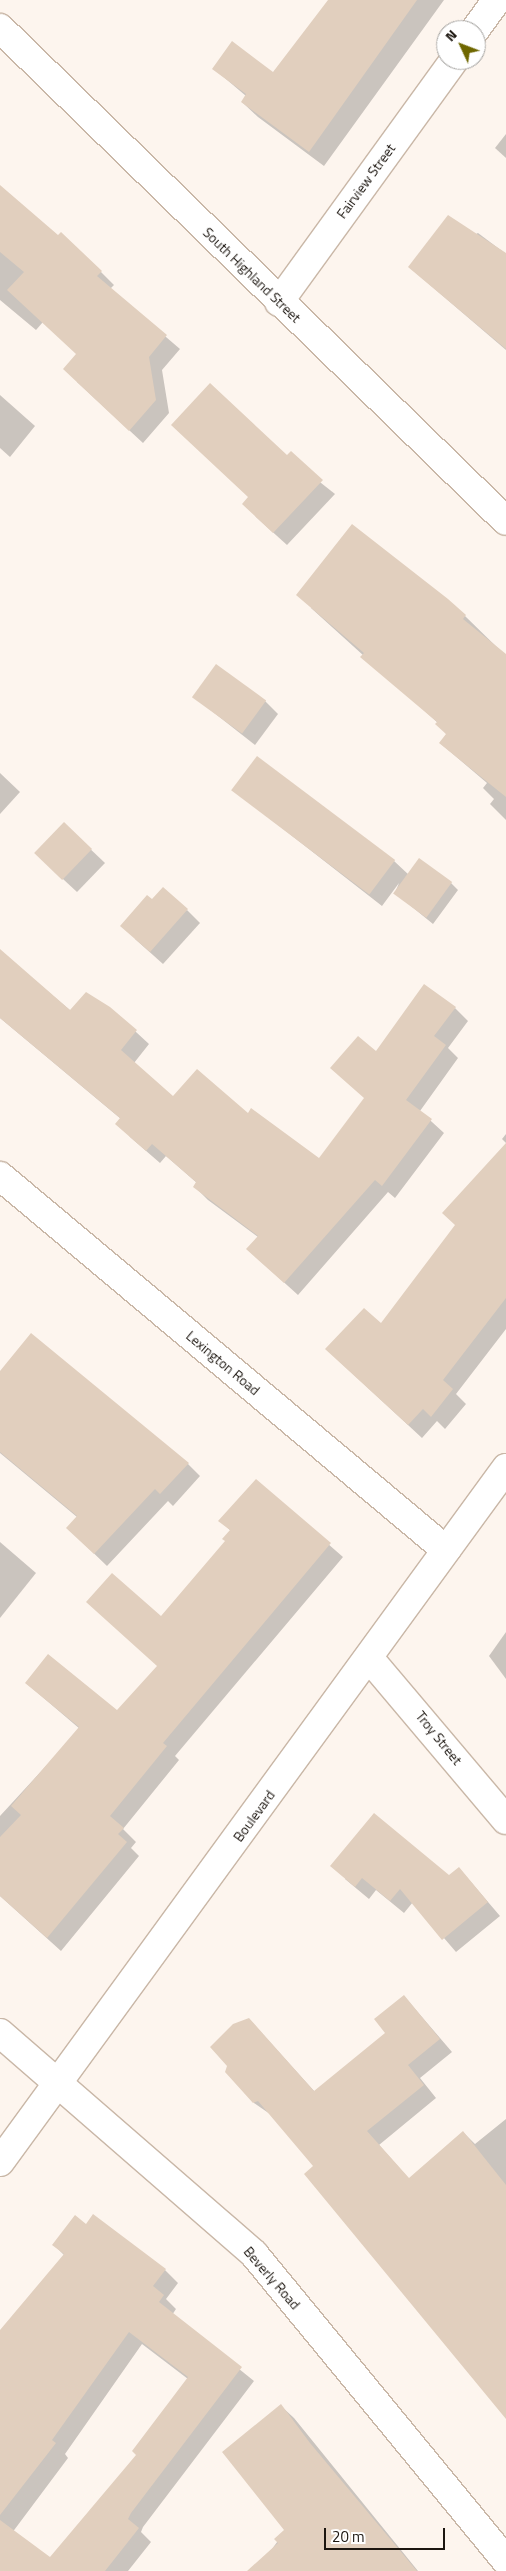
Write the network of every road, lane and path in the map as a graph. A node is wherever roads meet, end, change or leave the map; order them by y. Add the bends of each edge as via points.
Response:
1 (497, 0) edge
2 (482, 20) edge
3 (0, 28) edge
4 (447, 70) edge
5 (279, 302) junction
6 (506, 521) edge
7 (0, 1176) edge
8 (506, 1468) edge
9 (446, 1550) junction
10 (369, 1658) junction
11 (506, 1820) edge
12 (0, 2033) edge
13 (58, 2083) junction
14 (0, 2162) edge
15 (506, 2561) edge

1 - 2 street
3 - 5 street, South Highland Street
4 - 5 street, Fairview Street
5 - 6 street, South Highland Street
7 - 9 street, Lexington Road
8 - 9 street, Boulevard
9 - 10 street, Boulevard
10 - 11 street, Troy Street
10 - 13 street, Boulevard
12 - 13 street, Beverly Road
13 - 14 street, Boulevard
13 - 15 street, Beverly Road via 254,2254

